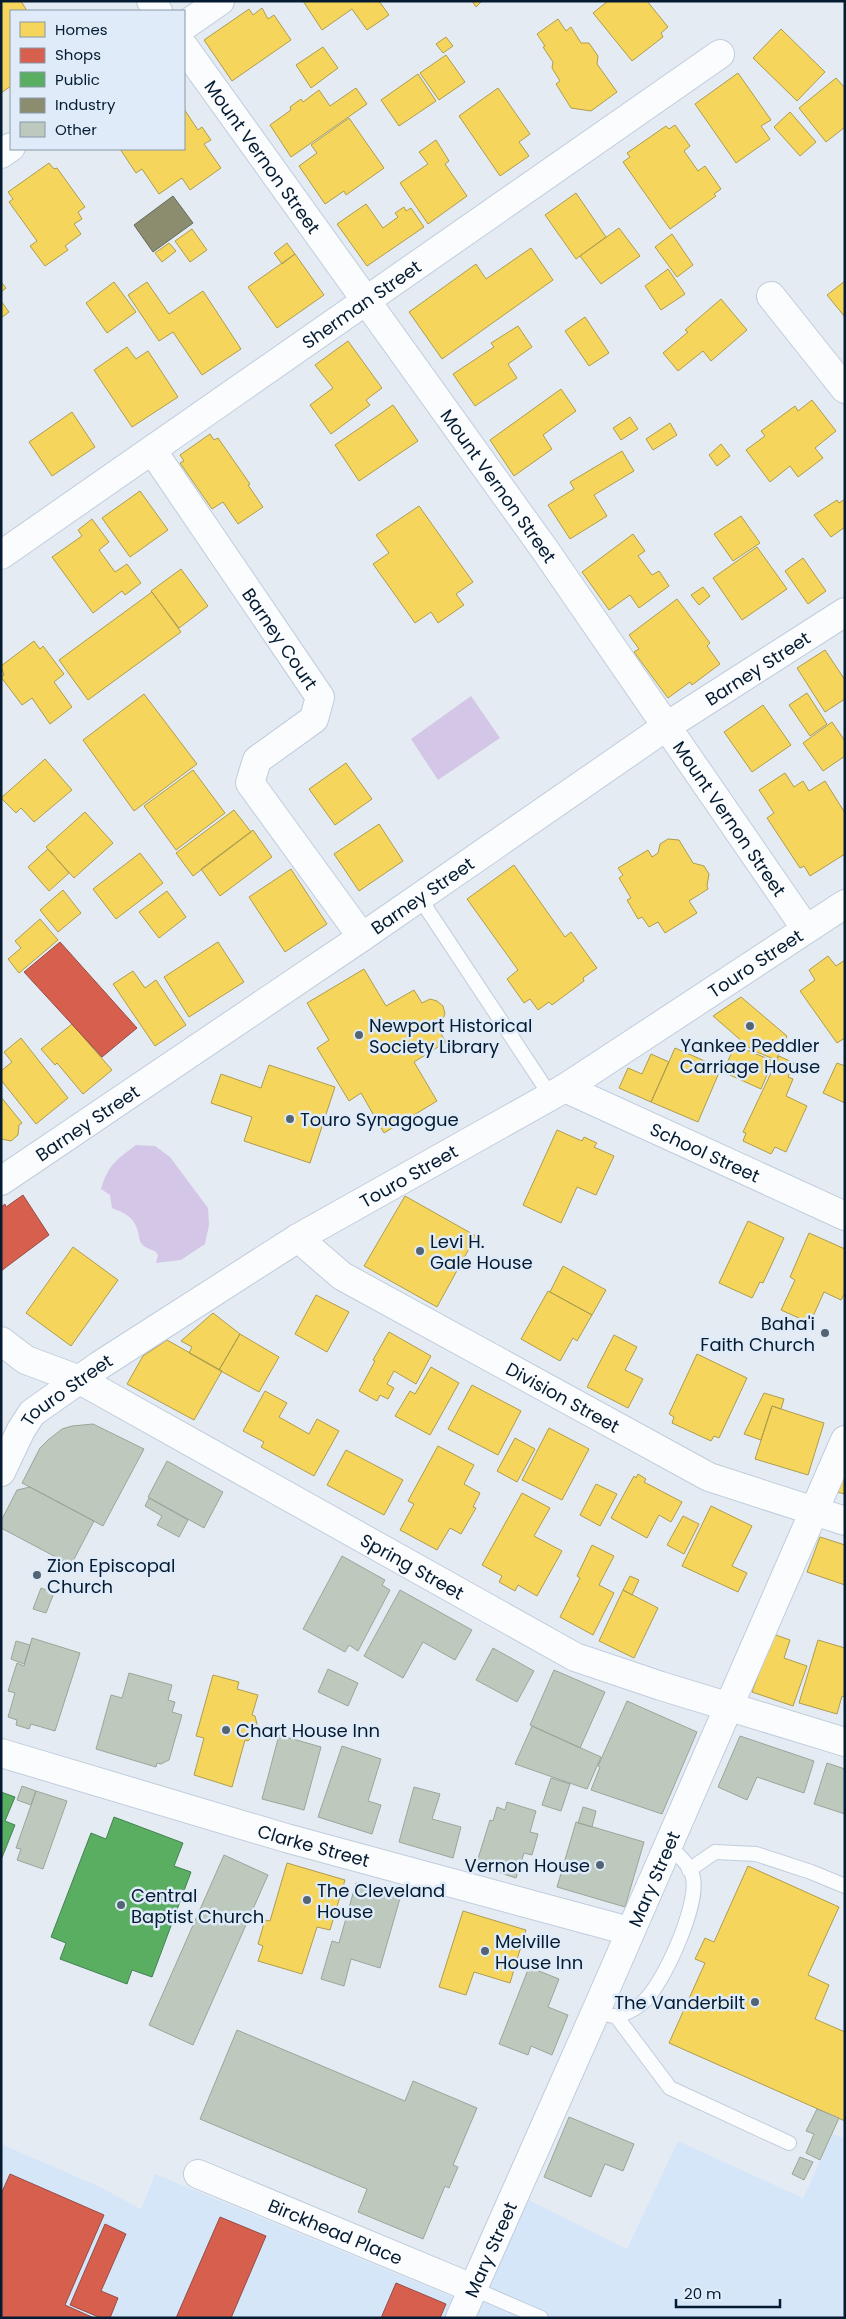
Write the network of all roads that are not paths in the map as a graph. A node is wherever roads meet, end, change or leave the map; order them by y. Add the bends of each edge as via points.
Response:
1 (220, 1) edge
2 (185, 25) edge
3 (185, 48) edge
4 (720, 54) dead end
5 (771, 296) dead end
6 (366, 302) junction
7 (845, 389) edge
8 (152, 450) junction
9 (1, 555) edge
10 (845, 612) edge
11 (667, 726) junction
12 (419, 897) junction
13 (845, 904) edge
14 (806, 929) junction
15 (362, 937) junction
16 (558, 1092) junction
17 (1, 1181) edge
18 (845, 1216) edge
19 (298, 1238) junction
20 (1, 1341) edge
21 (80, 1380) junction
22 (845, 1440) edge
23 (5, 1456) edge
24 (814, 1512) junction
25 (845, 1521) edge
26 (729, 1706) junction
27 (845, 1742) edge
28 (1, 1753) edge
29 (668, 1844) junction
30 (689, 1870) junction
31 (845, 1886) edge
32 (629, 1931) junction
33 (606, 2014) junction
34 (788, 2143) dead end
35 (198, 2174) dead end
36 (472, 2288) junction
37 (460, 2318) edge
38 (541, 2318) edge

1 - 2 street
3 - 6 street, Mount Vernon Street
4 - 6 street, Sherman Street
5 - 7 street
6 - 8 street, Sherman Street
6 - 11 street, Mount Vernon Street
8 - 9 street, Sherman Street
8 - 15 street, Barney Court via 320,697 314,719 257,760 250,783
10 - 11 street, Barney Street
11 - 12 street, Barney Street
11 - 14 street, Mount Vernon Street
12 - 15 street, Barney Street
12 - 16 lane
13 - 14 street, Touro Street
14 - 16 street, Touro Street
15 - 17 street, Barney Street
16 - 18 street, School Street
16 - 19 street, Touro Street
19 - 21 street, Touro Street
19 - 24 street, Division Street via 342,1276 709,1477
20 - 21 street, Spring Street via 26,1360
21 - 23 street, Touro Street via 32,1413
21 - 26 street, Spring Street via 575,1657
22 - 24 street, Mary Street
24 - 25 street, Division Street
24 - 26 street, Mary Street
26 - 27 street, Spring Street
26 - 29 street, Mary Street
28 - 32 street, Clarke Street via 286,1838
29 - 30 lane
29 - 32 street, Mary Street
30 - 31 lane via 715,1852 756,1854
30 - 33 lane via 693,1878 691,1899 675,1951 661,1978 642,2004
32 - 33 street, Mary Street
33 - 34 lane via 670,2088
33 - 36 street, Mary Street
35 - 36 street, Birckhead Place
36 - 37 street, Mary Street
36 - 38 lane

